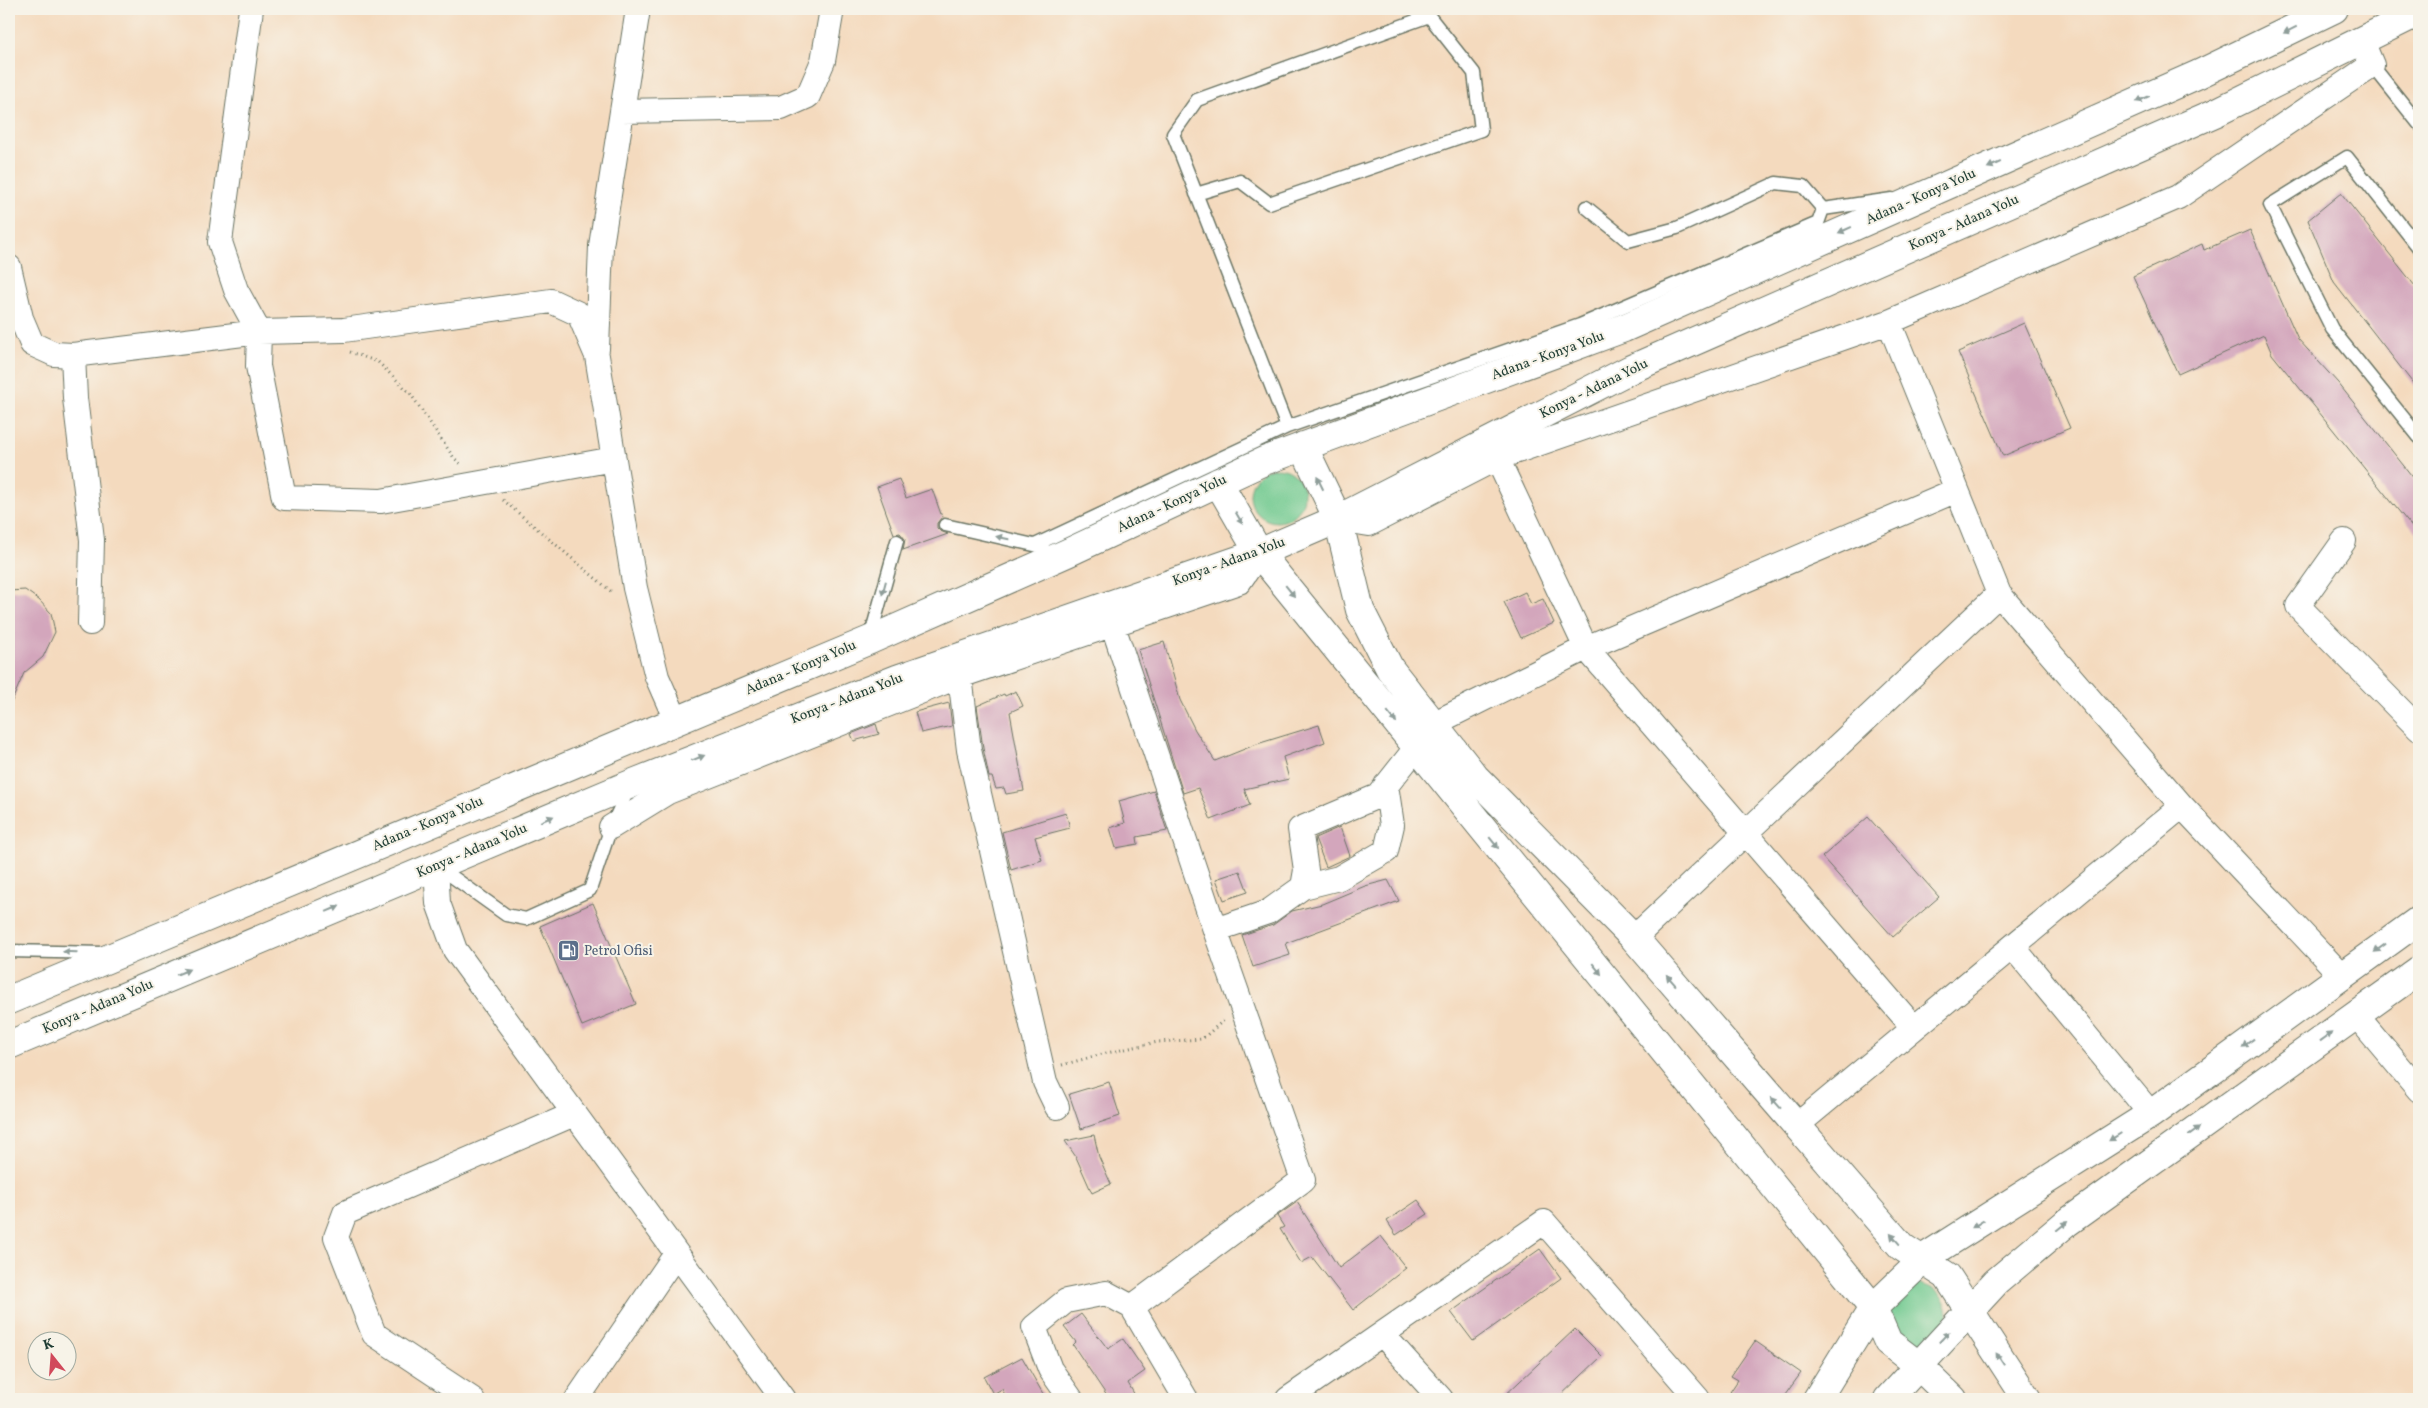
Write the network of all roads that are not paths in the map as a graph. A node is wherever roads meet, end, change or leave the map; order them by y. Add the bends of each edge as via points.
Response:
1 (251, 9) edge
2 (638, 9) edge
3 (832, 9) edge
4 (2334, 9) edge
5 (2419, 12) edge
6 (2373, 45) junction
7 (622, 111) junction
8 (2419, 124) edge
9 (1196, 194) junction
10 (1927, 194) junction
11 (1586, 207) dead end
12 (1823, 209) junction
13 (2419, 248) edge
14 (9, 267) edge
15 (1890, 322) junction
16 (259, 332) junction
17 (73, 355) junction
18 (597, 356) junction
19 (1295, 437) junction
20 (2419, 437) edge
21 (1497, 458) junction
22 (614, 459) junction
23 (1218, 482) junction
24 (1957, 490) junction
25 (1338, 519) junction
26 (945, 525) dead end
27 (897, 541) dead end
28 (2344, 541) dead end
29 (1035, 545) junction
30 (1067, 553) junction
31 (1259, 553) junction
32 (1999, 594) junction
33 (90, 623) dead end
34 (1112, 623) junction
35 (870, 640) junction
36 (1586, 648) junction
37 (960, 676) junction
38 (676, 720) junction
39 (1433, 724) junction
40 (2419, 730) edge
41 (1416, 748) junction
42 (631, 784) junction
43 (1386, 785) junction
44 (2182, 806) junction
45 (611, 827) junction
46 (1746, 833) junction
47 (436, 866) junction
48 (1303, 887) junction
49 (2419, 920) edge
50 (1214, 930) junction
51 (1634, 938) junction
52 (2013, 947) junction
53 (9, 951) edge
54 (118, 954) junction
55 (2419, 970) edge
56 (2342, 976) junction
57 (9, 1000) edge
58 (2356, 1015) junction
59 (1914, 1028) junction
60 (9, 1045) edge
61 (2419, 1090) edge
62 (1057, 1107) dead end
63 (574, 1114) junction
64 (2151, 1114) junction
65 (1796, 1126) junction
66 (676, 1254) junction
67 (1923, 1260) junction
68 (1132, 1307) junction
69 (1873, 1308) junction
70 (1969, 1310) junction
71 (1382, 1334) junction
72 (1919, 1366) junction
73 (472, 1399) edge
74 (577, 1399) edge
75 (783, 1399) edge
76 (1071, 1399) edge
77 (1186, 1399) edge
78 (1288, 1399) edge
79 (1441, 1399) edge
80 (1698, 1399) edge
81 (1817, 1399) edge
82 (1888, 1399) edge
83 (1953, 1399) edge
84 (2027, 1399) edge

1 - 16 street via 220,242 236,290
2 - 7 street
3 - 7 street via 823,61 808,96 781,108
4 -> 10 main road, Adana - Konya Yolu via 2199,74
5 - 6 main road, Konya - Adana Yolu
6 - 8 lane
6 - 15 street via 2178,198
6 - 25 main road, Konya - Adana Yolu via 1631,369
7 - 18 street via 601,246
9 - 9 lane via 1240,180 1269,203 1482,130 1474,73 1429,16 1198,100 1173,134
9 - 19 lane
10 - 12 lane
10 -> 19 main road, Adana - Konya Yolu via 1624,328
11 - 12 lane via 1628,241 1677,228 1776,183 1803,186
12 - 19 lane via 1818,223 1580,325
13 - 20 lane via 2347,157 2270,205 2332,328
14 - 17 street via 21,318 32,344 54,354
15 - 21 street
15 - 24 street
16 - 17 street
16 - 18 street via 344,330 551,301 579,314
16 - 22 street via 258,366 284,498 381,501
17 - 33 street via 92,540
18 - 22 street
19 - 23 main road, Adana - Konya Yolu via 1264,461
25 -> 19 main road
19 - 29 lane
21 - 25 street via 1370,524
21 - 36 street
22 - 38 street via 635,588 657,677
23 - 30 main road, Adana - Konya Yolu
23 -> 31 main road
24 - 32 street
24 - 36 street
25 - 31 main road, Konya - Adana Yolu
25 - 39 main road via 1360,610 1390,669
29 -> 26 lane
27 -> 35 lane
28 - 40 street via 2298,606
29 - 30 lane
30 - 35 main road, Adana - Konya Yolu
31 - 34 street via 1239,582
31 -> 41 main road
42 -> 31 main road, Konya - Adana Yolu via 897,679
32 - 44 street
32 - 46 street
34 - 37 street
34 - 50 street
35 - 38 main road, Adana - Konya Yolu
36 - 39 street
36 - 46 street
37 - 45 street via 668,792
37 - 62 street via 969,750 1042,1071
38 - 54 main road, Adana - Konya Yolu
39 - 51 main road via 1475,777
41 - 43 street
41 -> 69 main road
42 - 45 lane
47 -> 42 main road, Konya - Adana Yolu
43 - 48 street via 1378,796 1300,829 1306,870
43 - 48 street via 1392,825 1386,851 1339,878
44 - 52 street
44 - 56 street
45 - 47 lane via 590,890 526,919 506,915
46 - 51 street
46 - 59 street
60 -> 47 main road, Konya - Adana Yolu
47 - 63 street via 438,903 455,950
48 - 50 street via 1268,912
49 -> 56 main road
50 - 68 street via 1302,1180
65 -> 51 main road
52 - 59 street
52 - 64 street
54 -> 53 lane
54 - 57 main road, Adana - Konya Yolu
55 - 58 main road
56 -> 64 main road
58 - 61 street
70 -> 58 main road via 1996,1282 2065,1224
59 - 65 street
63 - 66 street
63 - 73 street via 345,1213 336,1237 374,1334
64 -> 67 main road
67 -> 65 main road via 1902,1247
66 - 74 street
66 - 75 street
67 - 69 main road
67 - 70 main road via 1947,1276
68 - 76 street via 1106,1293 1066,1301 1034,1327 1050,1369
68 - 77 street
69 - 72 main road via 1888,1342
69 - 81 main road
72 -> 70 main road
84 -> 70 main road
71 - 78 street
71 - 79 street
71 - 80 street via 1544,1222
72 - 82 main road
72 - 83 main road

